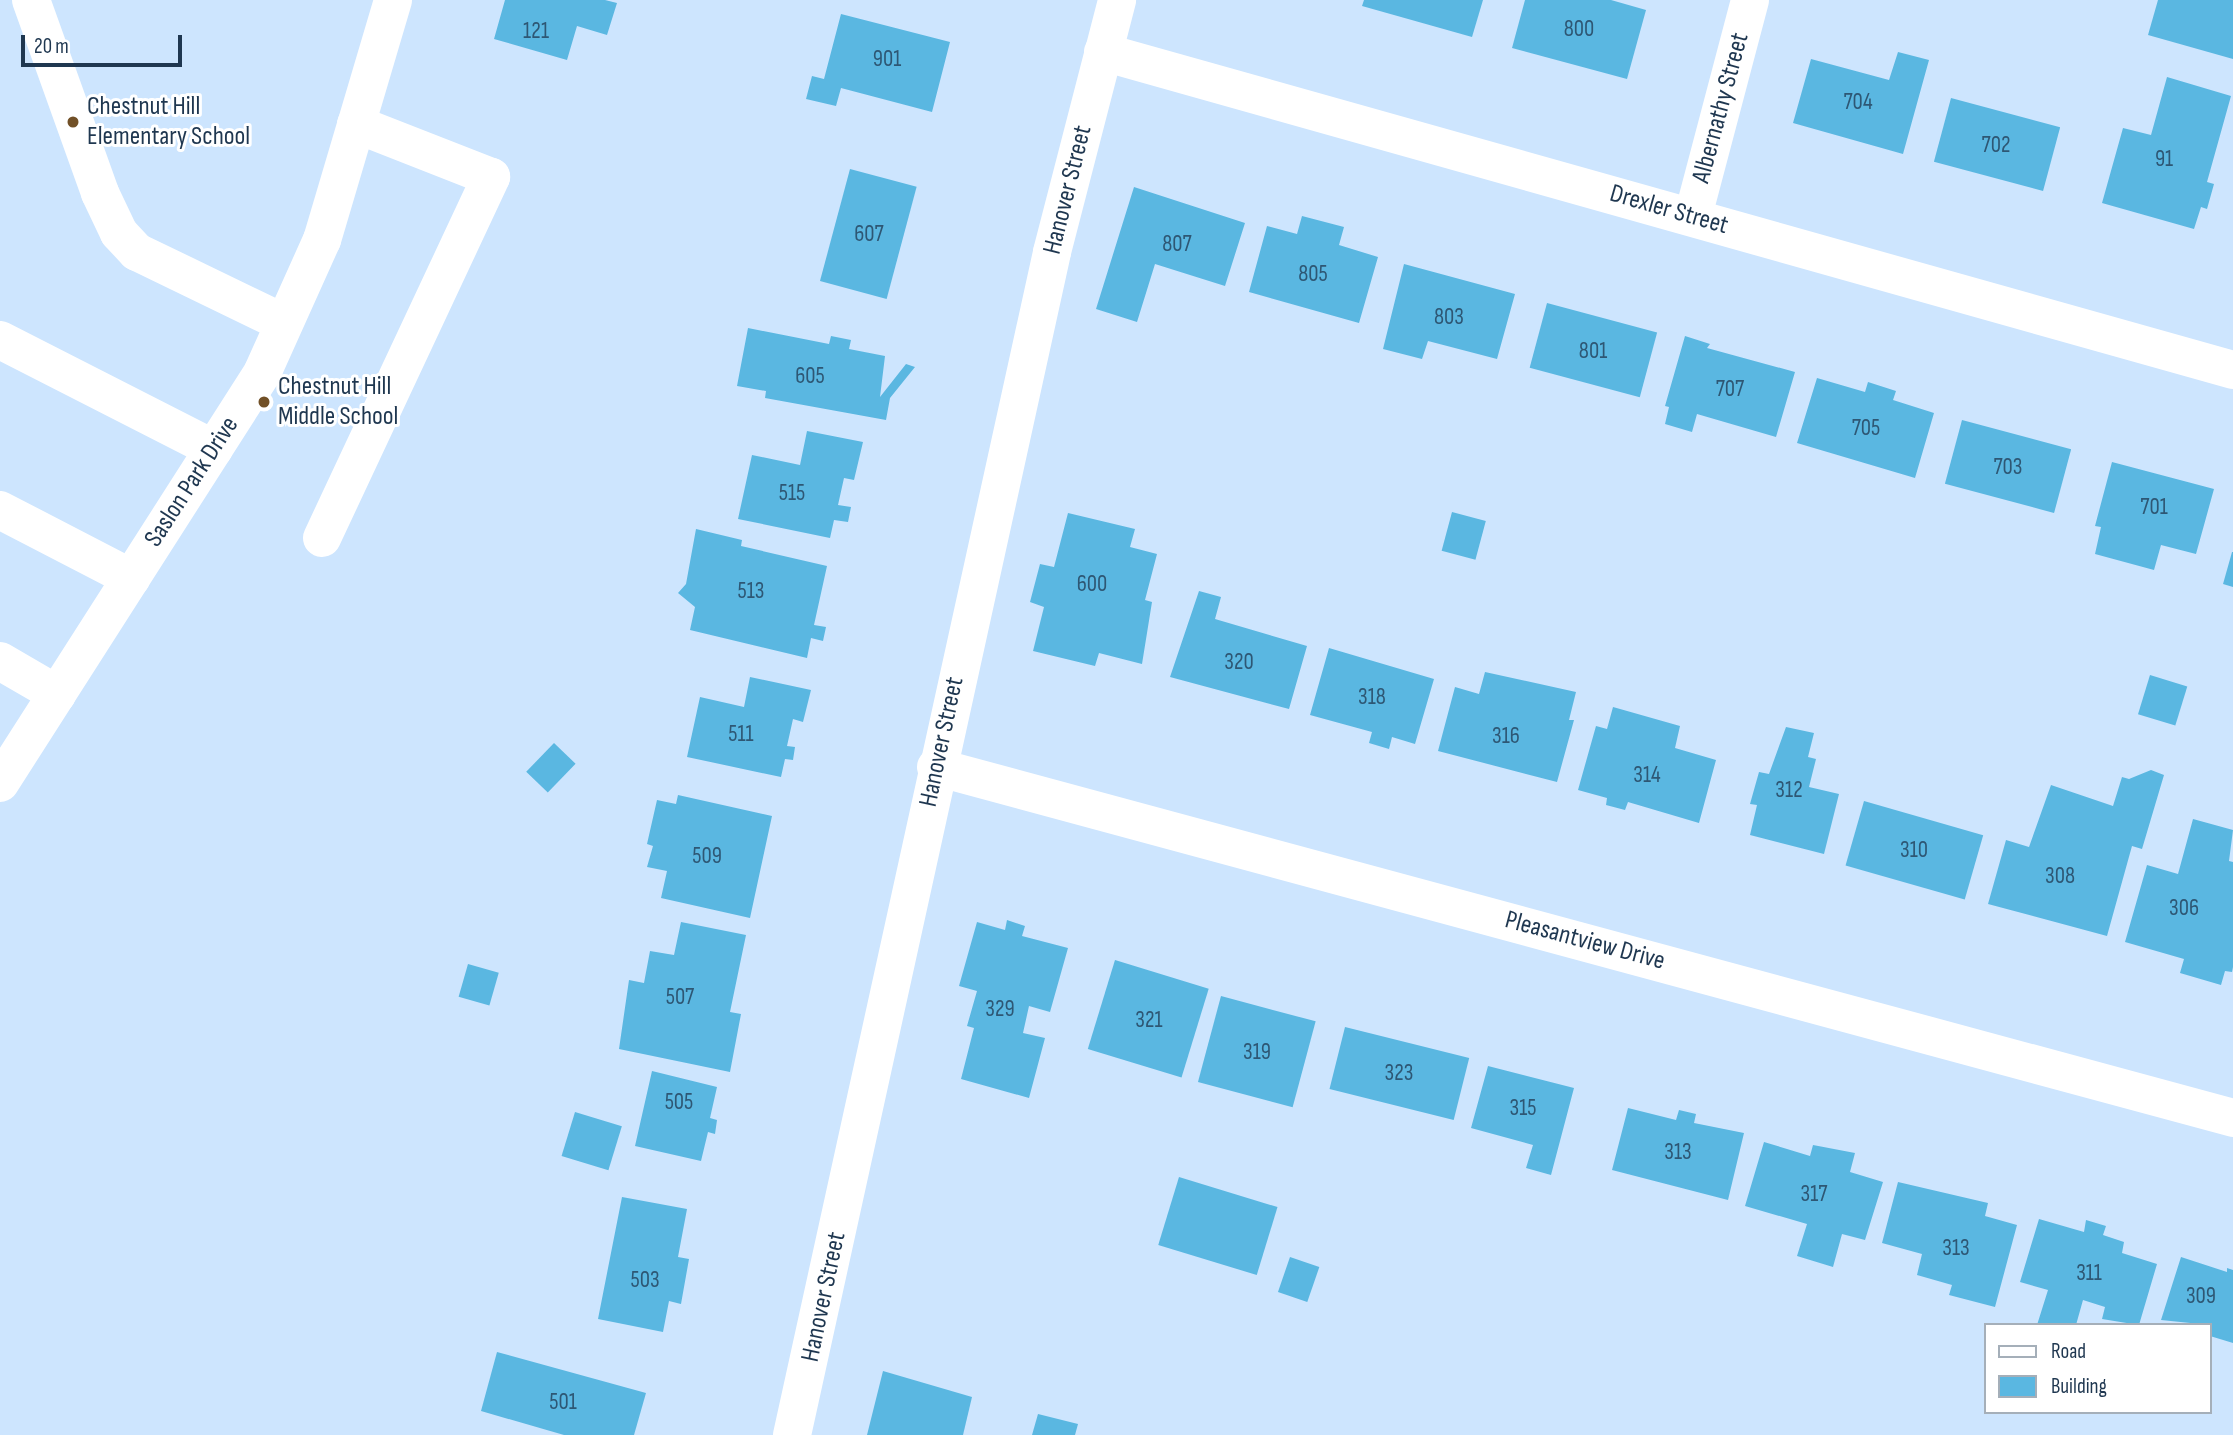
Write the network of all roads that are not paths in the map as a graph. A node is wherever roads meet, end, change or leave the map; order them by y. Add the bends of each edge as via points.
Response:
1 (31, 0) edge
2 (393, 0) edge
3 (1117, 0) edge
4 (1750, 0) edge
5 (1103, 52) junction
6 (356, 124) junction
7 (1693, 216) junction
8 (284, 323) junction
9 (0, 340) edge
10 (2233, 370) edge
11 (214, 449) junction
12 (0, 510) edge
13 (321, 538) dead end
14 (131, 579) junction
15 (0, 661) edge
16 (57, 694) junction
17 (936, 767) junction
18 (0, 783) edge
19 (2233, 1118) edge
20 (792, 1435) edge

1 - 8 street via 100,193 119,233 137,252
2 - 6 street, Saslon Park Drive
3 - 5 street, Hanover Street
4 - 7 street, Albernathy Street
5 - 7 street, Drexler Street
5 - 17 street, Hanover Street via 1052,252
6 - 8 street, Saslon Park Drive via 322,240
6 - 13 street via 491,177
7 - 10 street, Drexler Street
8 - 11 street, Saslon Park Drive via 263,371
9 - 11 street
11 - 14 street, Saslon Park Drive
12 - 14 street
14 - 16 street, Saslon Park Drive
15 - 16 street
16 - 18 street, Saslon Park Drive
17 - 19 street, Pleasantview Drive
17 - 20 street, Hanover Street

